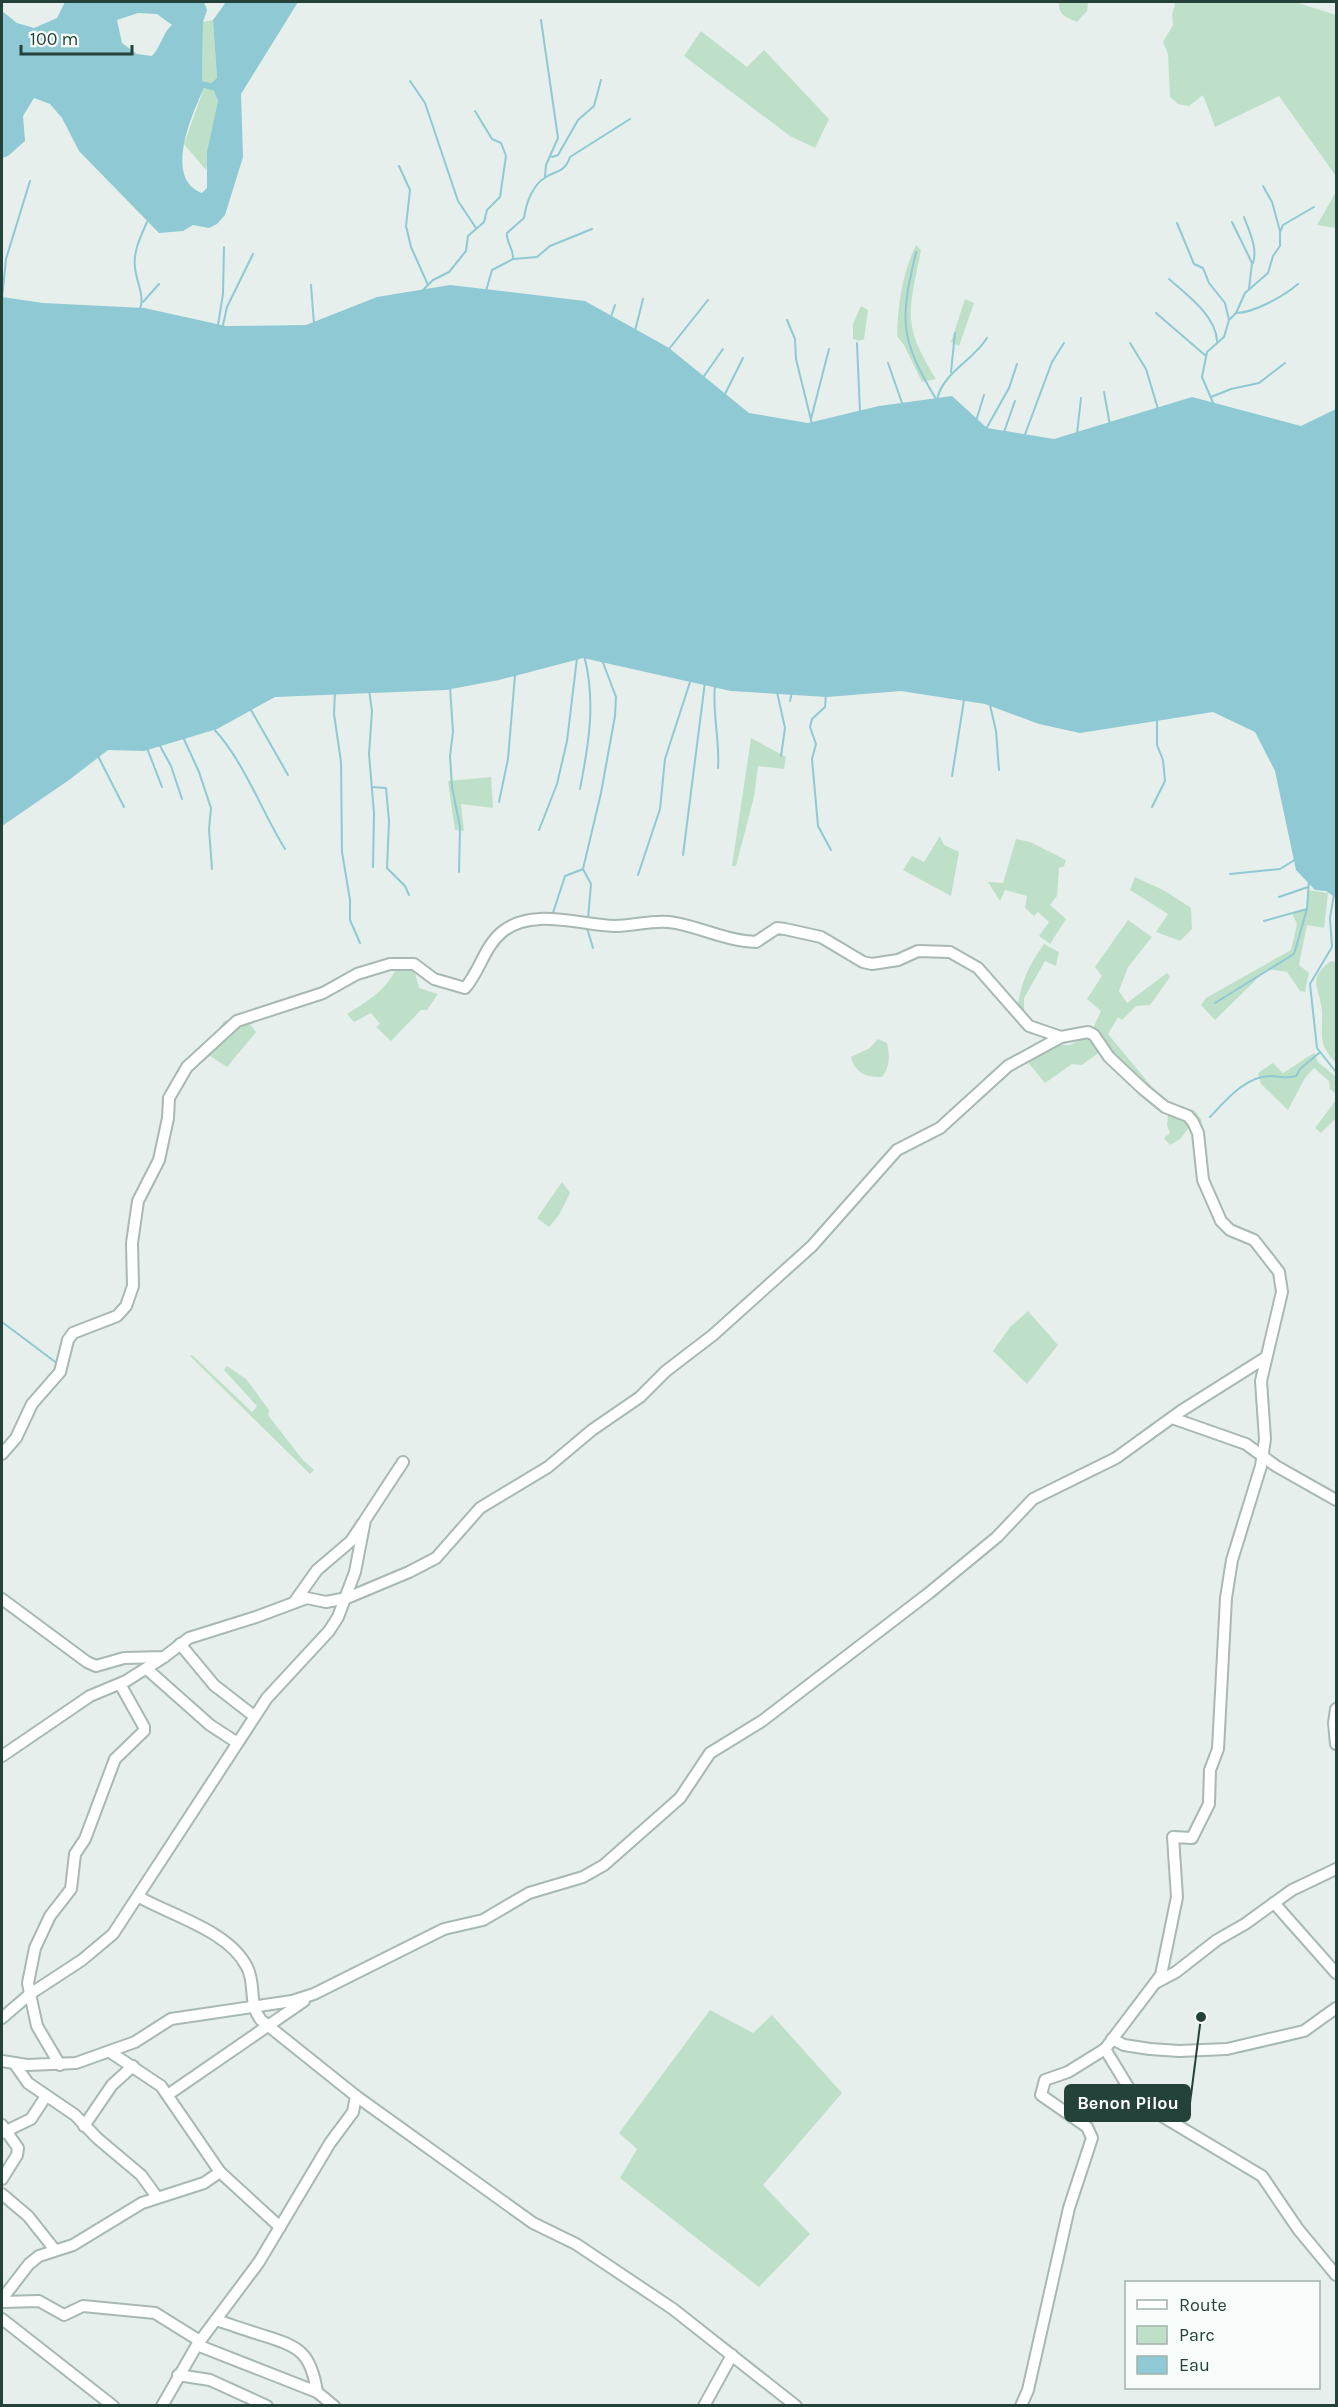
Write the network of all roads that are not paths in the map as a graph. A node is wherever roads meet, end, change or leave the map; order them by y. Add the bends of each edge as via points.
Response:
1 (1061, 1037) junction
2 (1265, 1358) junction
3 (1172, 1418) junction
4 (2, 1454) edge
5 (1263, 1457) junction
6 (403, 1462) dead end
7 (1336, 1500) edge
8 (365, 1520) junction
9 (347, 1598) junction
10 (2, 1599) edge
11 (295, 1601) junction
12 (180, 1644) junction
13 (164, 1657) junction
14 (124, 1658) junction
15 (148, 1670) junction
16 (133, 1678) junction
17 (120, 1684) junction
18 (1336, 1709) edge
19 (254, 1716) junction
20 (236, 1742) junction
21 (1336, 1744) edge
22 (2, 1756) edge
23 (1336, 1869) edge
24 (139, 1897) junction
25 (1274, 1903) junction
26 (1336, 1973) edge
27 (1157, 1982) junction
28 (30, 1994) junction
29 (314, 1994) junction
30 (252, 2007) junction
31 (1336, 2008) edge
32 (2, 2018) edge
33 (268, 2026) junction
34 (1112, 2039) junction
35 (1105, 2049) junction
36 (110, 2052) junction
37 (2, 2061) edge
38 (14, 2063) junction
39 (60, 2065) junction
40 (133, 2066) junction
41 (168, 2094) junction
42 (46, 2096) junction
43 (356, 2096) junction
44 (84, 2126) junction
45 (3, 2130) edge
46 (220, 2172) junction
47 (2, 2179) edge
48 (2, 2194) edge
49 (157, 2197) junction
50 (280, 2227) junction
51 (55, 2250) junction
52 (1336, 2275) edge
53 (2, 2301) edge
54 (2, 2319) edge
55 (216, 2320) junction
56 (198, 2343) junction
57 (732, 2355) junction
58 (178, 2375) junction
59 (317, 2392) junction
60 (113, 2406) edge
61 (162, 2406) edge
62 (267, 2406) edge
63 (334, 2406) edge
64 (704, 2406) edge
65 (796, 2406) edge
66 (1021, 2406) edge

1 - 2 street via 1088,1032 1094,1035 1109,1057 1143,1089 1193,1122 1198,1133 1203,1180 1221,1221 1230,1230 1254,1240 1280,1272 1282,1292
1 - 4 street via 1029,1026 978,968 955,953 918,951 898,960 867,963 821,937 785,929 777,928 756,942 662,922 613,926 527,920 503,931 494,940 465,988 434,979 414,964 390,964 357,974 323,993 246,1017 187,1067 169,1098 159,1160 138,1201 132,1243 133,1286 126,1306 117,1316 73,1334 60,1372 32,1404 16,1438
1 - 9 street via 1008,1066 940,1128 897,1150 812,1246 713,1335 548,1467 480,1508 436,1558
2 - 3 street
2 - 5 street via 1261,1381
3 - 5 street via 1237,1440
3 - 29 street via 1116,1458 1033,1498 997,1537 929,1593 762,1721 710,1753 680,1798 604,1865 529,1893 483,1920 444,1929
5 - 7 street
5 - 27 street via 1232,1560 1218,1749 1210,1770 1209,1804 1192,1838 1173,1837 1177,1897
6 - 8 street
8 - 9 street
8 - 11 street via 351,1541 317,1570
9 - 11 street
9 - 19 street via 329,1631
10 - 14 street via 92,1665
11 - 12 street
12 - 13 street
12 - 19 street via 214,1685
13 - 14 street
13 - 15 street
14 - 16 street
15 - 16 street
15 - 20 street via 210,1725
16 - 17 street
17 - 22 street via 90,1696
17 - 28 street via 144,1731 115,1758 85,1839 75,1854 71,1889 50,1916 35,1948 28,1983
18 - 21 street
19 - 20 street
20 - 24 street
23 - 25 street via 1312,1878
24 - 28 street via 108,1939
24 - 30 street via 204,1927 238,1954 249,1969
25 - 26 street
25 - 27 street
27 - 34 street
28 - 32 street
28 - 39 street via 37,2026
29 - 30 street
29 - 33 street
30 - 33 street
30 - 36 street via 171,2019 135,2042
31 - 34 street via 1318,2024 1297,2034 1227,2049 1150,2049
33 - 41 street
33 - 43 street
34 - 35 street
35 - 52 street via 1130,2090 1155,2112 1262,2176
35 - 66 street via 1068,2072 1046,2080 1041,2096 1087,2127 1092,2138 1069,2208 1028,2390
36 - 39 street
36 - 40 street
37 - 38 street
38 - 39 street
38 - 42 street via 28,2082
40 - 41 street
40 - 44 street via 112,2085
41 - 46 street
42 - 44 street via 75,2115
42 - 45 street via 31,2119
43 - 50 street via 353,2112
43 - 57 street via 533,2223 576,2244 673,2308
44 - 49 street via 141,2175
45 - 47 street via 18,2148
46 - 49 street via 204,2183
46 - 50 street
48 - 51 street via 28,2216
49 - 51 street via 117,2216 73,2245
50 - 55 street
51 - 53 street via 29,2264
53 - 56 street via 39,2301 64,2315 83,2306 155,2313
54 - 60 street
55 - 56 street
55 - 59 street via 283,2340 299,2349 314,2373
56 - 58 street
56 - 59 street
57 - 64 street
57 - 65 street
58 - 61 street
58 - 62 street via 210,2380
59 - 63 street

